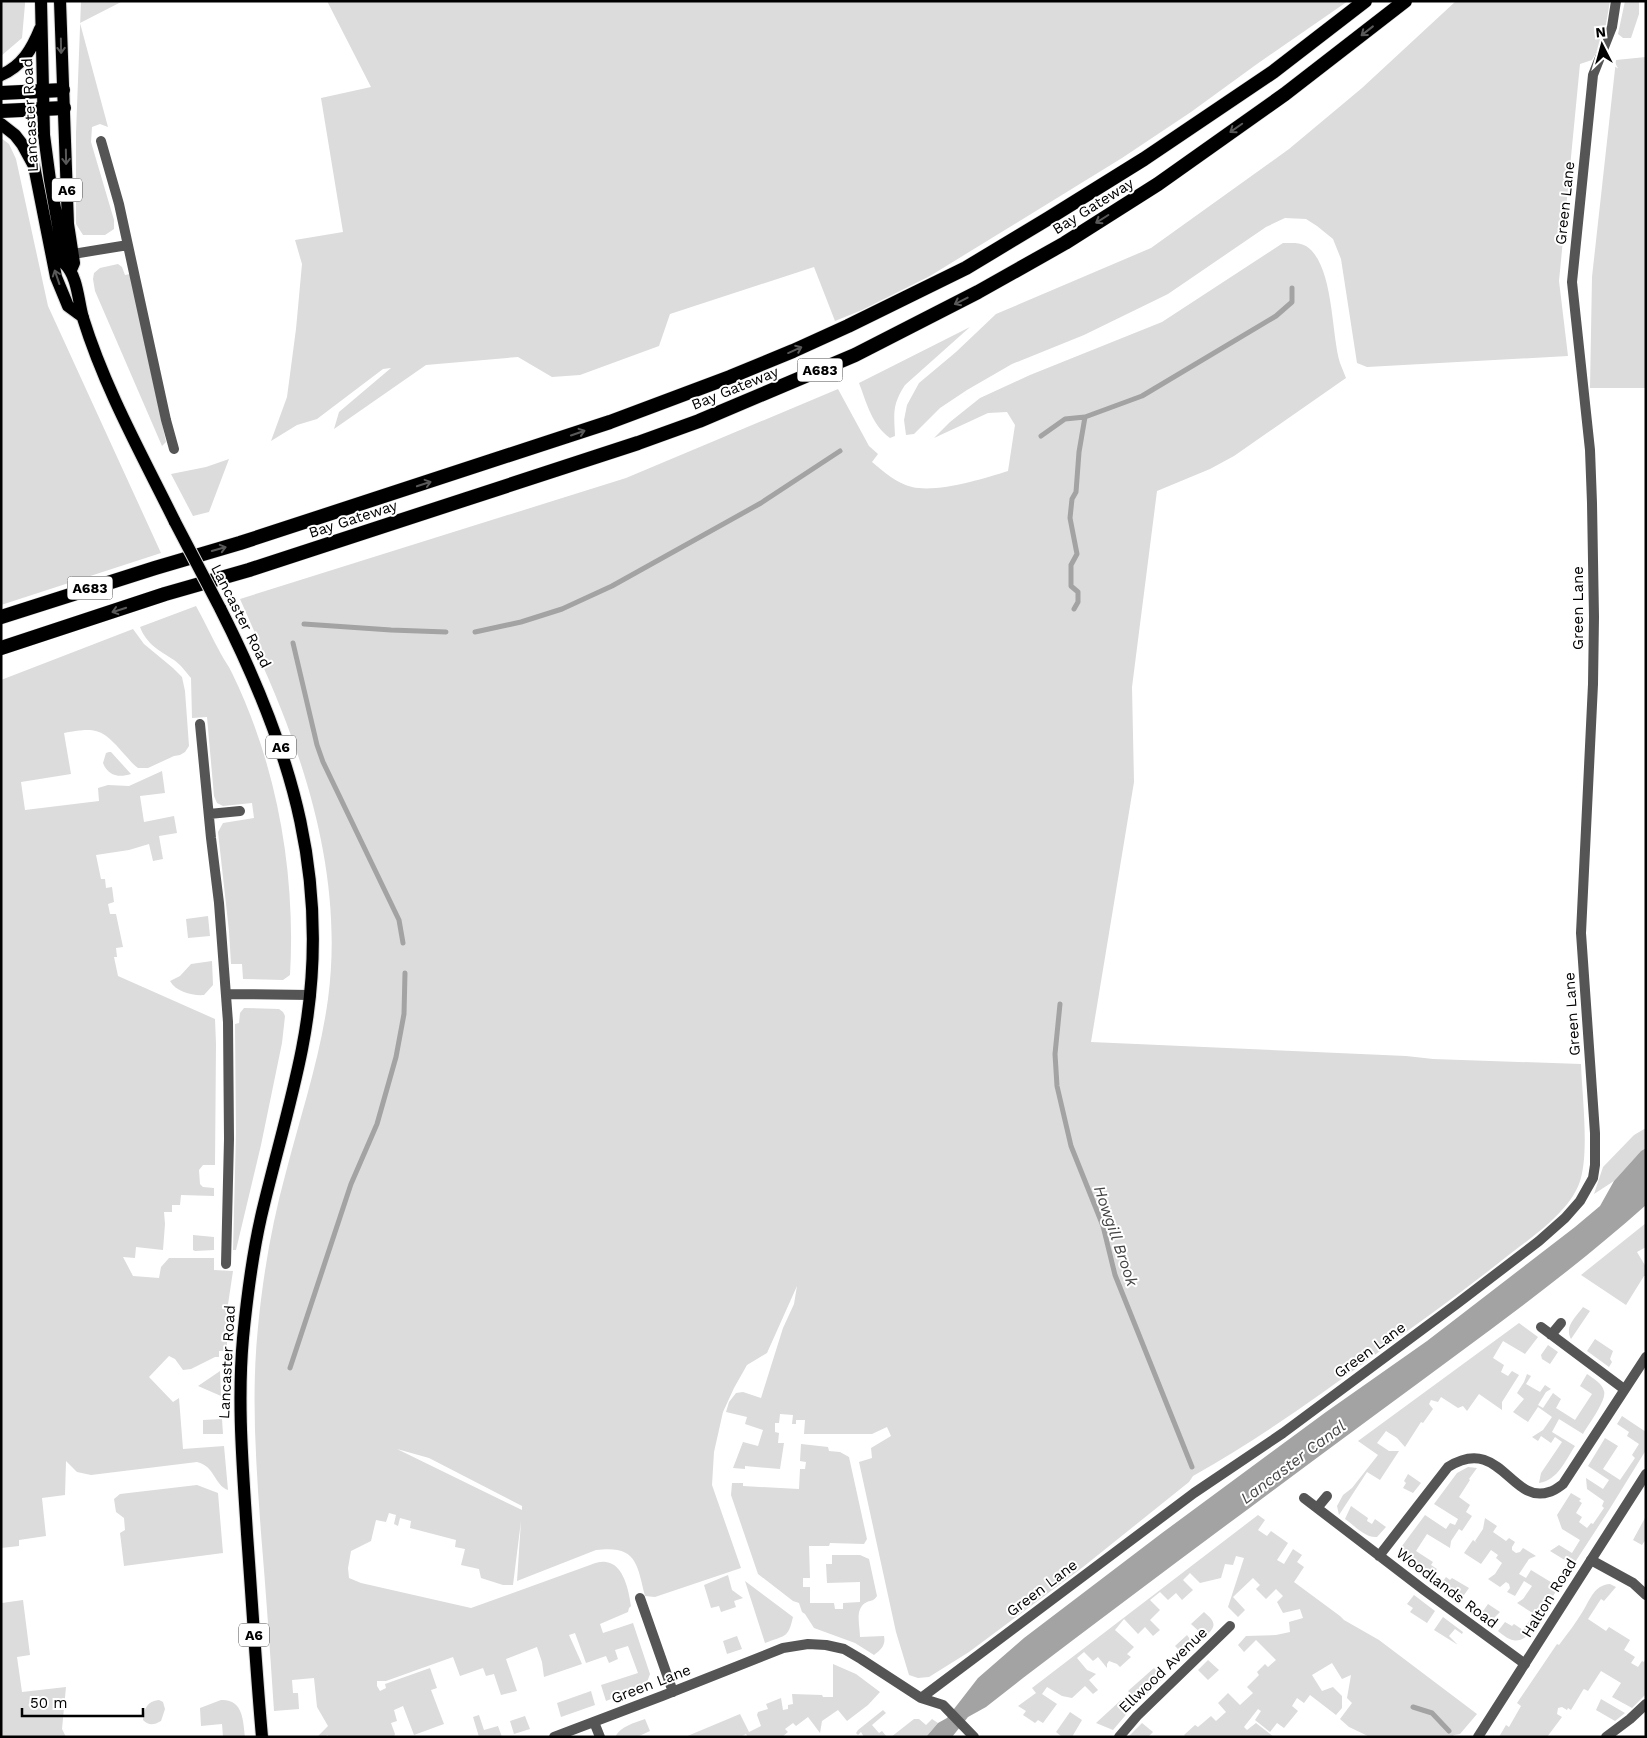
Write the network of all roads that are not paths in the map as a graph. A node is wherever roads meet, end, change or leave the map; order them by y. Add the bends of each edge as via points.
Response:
1 (41, 1) edge
2 (60, 1) edge
3 (1365, 1) edge
4 (1405, 1) edge
5 (1616, 1) edge
6 (42, 25) junction
7 (1, 75) edge
8 (63, 90) junction
9 (43, 91) junction
10 (1, 93) edge
11 (64, 108) junction
12 (43, 110) junction
13 (1, 111) edge
14 (1, 124) edge
15 (101, 141) dead end
16 (128, 245) junction
17 (68, 255) junction
18 (83, 317) junction
19 (174, 449) dead end
20 (1, 617) edge
21 (2, 648) edge
22 (200, 724) dead end
23 (240, 811) dead end
24 (209, 814) junction
25 (226, 994) junction
26 (310, 995) junction
27 (226, 1264) dead end
28 (1561, 1324) dead end
29 (1541, 1328) dead end
30 (1551, 1335) junction
31 (1646, 1357) edge
32 (1624, 1389) junction
33 (1646, 1474) edge
34 (1327, 1496) dead end
35 (1304, 1498) dead end
36 (1317, 1508) junction
37 (1379, 1556) junction
38 (1591, 1560) junction
39 (1646, 1594) edge
40 (640, 1598) dead end
41 (1230, 1626) dead end
42 (1525, 1664) junction
43 (673, 1692) junction
44 (921, 1698) junction
45 (1646, 1704) edge
46 (594, 1722) junction
47 (973, 1736) edge
48 (262, 1737) edge
49 (554, 1737) edge
50 (600, 1737) edge
51 (1119, 1737) edge
52 (1478, 1737) edge
53 (1606, 1737) edge

1 - 6 main road, Lancaster Road
2 -> 8 main road, Lancaster Road / A6
20 -> 3 highway, Bay Gateway / A683 via 610,422 801,348 966,268 1057,213 1273,72
4 -> 21 highway, Bay Gateway / A683 via 1284,94 1158,184 1065,243 855,355 638,443
5 - 44 street, Green Lane via 1612,27 1594,75 1572,282 1590,450 1593,568 1593,684 1581,934 1595,1133 1593,1178 1580,1201 1565,1218 1510,1264 1283,1433 1194,1493
6 - 7 main road via 26,56 14,69
6 - 9 main road, Lancaster Road
8 - 9 highway
8 - 11 main road, Lancaster Road / A6
9 - 10 highway
9 - 12 main road, Lancaster Road
11 - 12 highway
11 -> 17 main road, Lancaster Road / A6
12 - 13 highway
12 - 17 main road, Lancaster Road via 50,180
18 -> 14 main road via 68,306 56,277 32,160 15,135
15 - 16 street
16 - 17 street
16 - 19 street
17 - 18 main road, Lancaster Road / A6 via 65,264 71,270
18 - 26 main road, Lancaster Road / A6, bridge via 110,390 240,648 286,762 297,803 312,896
22 - 24 street
23 - 24 street
24 - 25 street
25 - 26 street
25 - 27 street via 229,1129
26 - 48 main road, Lancaster Road / A6 via 302,1049 252,1261 241,1361 240,1440
28 - 30 street
29 - 30 street
30 - 32 street
31 - 32 street, Woodlands Road
32 - 37 street, Woodlands Road via 1563,1484 1550,1492 1536,1493 1525,1489 1485,1459 1472,1457 1460,1460 1448,1467
33 - 38 street, Halton Road
34 - 36 street
35 - 36 street
36 - 37 street
37 - 42 street, Woodlands Road
38 - 39 street via 1632,1582
38 - 42 street, Halton Road
40 - 43 street
41 - 51 street, Ellwood Avenue
42 - 52 street, Halton Road
43 - 44 street, Green Lane via 782,1648 808,1644 844,1650
43 - 46 street, Green Lane
44 - 47 street, Green Lane via 943,1706
45 - 53 street
46 - 49 street, Green Lane
46 - 50 street

